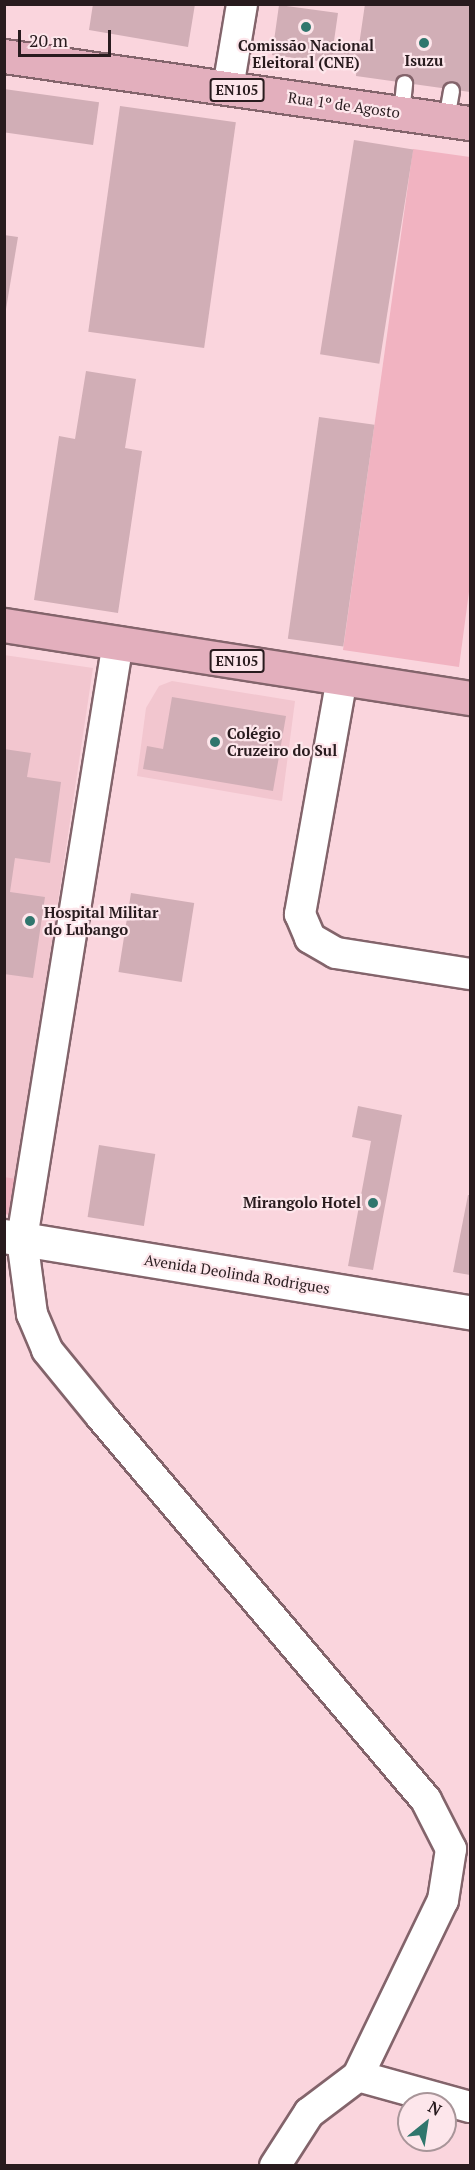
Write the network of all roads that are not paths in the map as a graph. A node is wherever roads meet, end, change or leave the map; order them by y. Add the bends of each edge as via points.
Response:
1 (242, 4) edge
2 (4, 56) edge
3 (228, 88) junction
4 (456, 111) edge
5 (4, 625) edge
6 (118, 642) junction
7 (342, 678) junction
8 (471, 698) edge
9 (471, 974) edge
10 (13, 1238) edge
11 (471, 1312) edge
12 (358, 2076) junction
13 (471, 2107) edge
14 (275, 2166) edge

1 - 3 street
2 - 3 main road, Rua 1º de Agosto / EN105
3 - 4 main road, Rua 1º de Agosto / EN105 via 403,98
5 - 6 main road, EN105
6 - 7 main road, EN105
6 - 10 street
7 - 8 main road, EN105
7 - 9 street via 300,914 310,938 336,953
10 - 11 street, Avenida Deolinda Rodrigues
10 - 12 street via 32,1314 47,1350 426,1800 451,1849 443,1900
12 - 13 street
12 - 14 street via 309,2113

